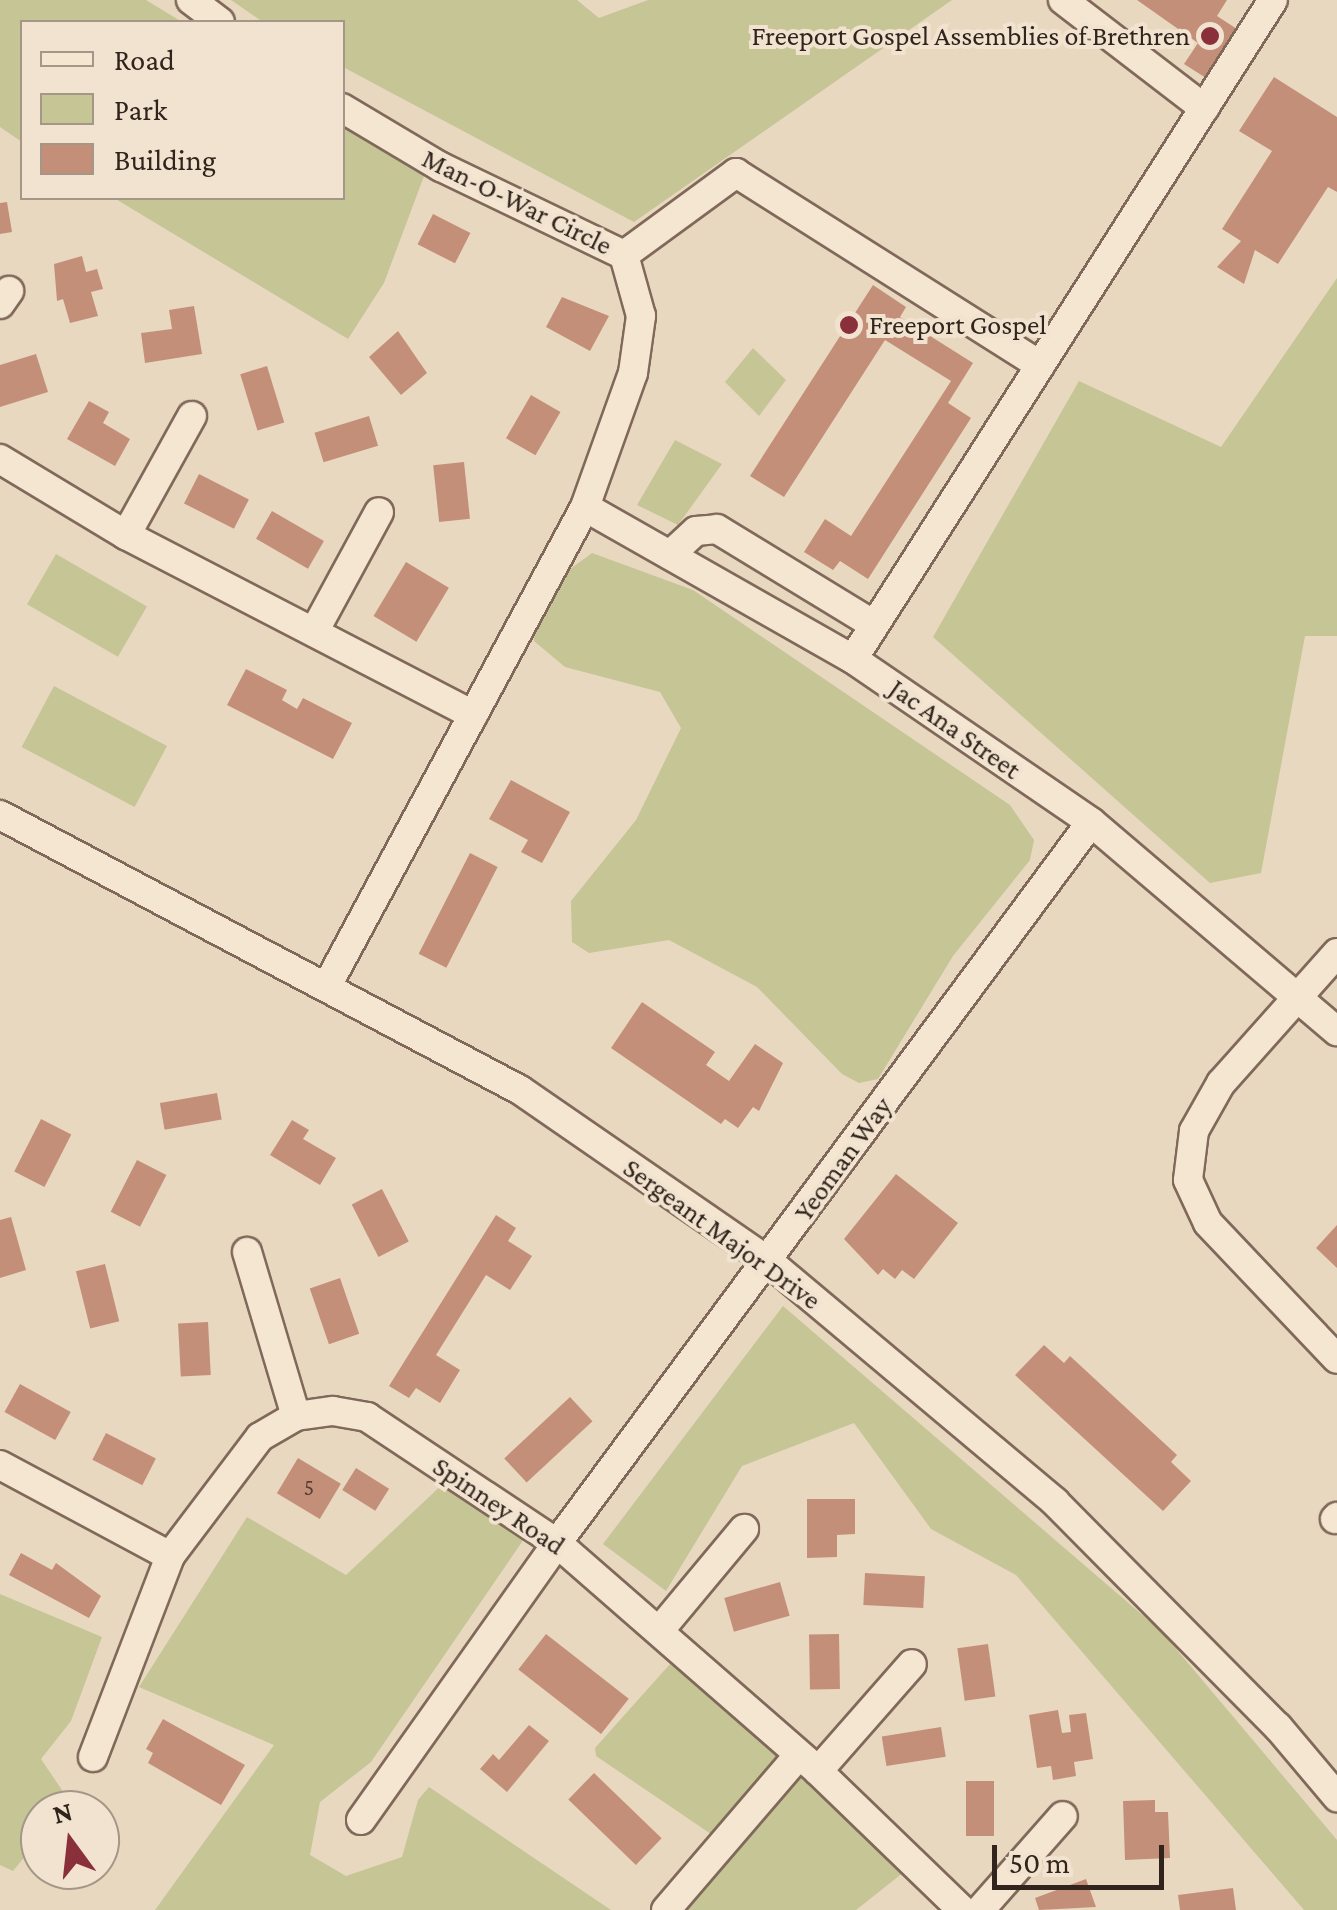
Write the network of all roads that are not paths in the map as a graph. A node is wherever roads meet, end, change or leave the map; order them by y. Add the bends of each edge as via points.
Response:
1 (192, 0) edge
2 (1273, 0) edge
3 (1068, 2) edge
4 (217, 20) edge
5 (1204, 108) junction
6 (345, 110) edge
7 (624, 255) junction
8 (1040, 366) junction
9 (192, 416) dead end
10 (0, 459) edge
11 (586, 508) junction
12 (380, 512) dead end
13 (126, 536) junction
14 (670, 555) junction
15 (874, 625) junction
16 (314, 630) junction
17 (853, 659) junction
18 (473, 714) junction
19 (0, 814) edge
20 (1091, 822) junction
21 (1337, 953) edge
22 (328, 984) junction
23 (1296, 992) junction
24 (1337, 1031) edge
25 (247, 1252) dead end
26 (768, 1261) junction
27 (1337, 1358) edge
28 (296, 1416) junction
29 (0, 1465) edge
30 (744, 1529) dead end
31 (557, 1543) junction
32 (170, 1556) junction
33 (658, 1632) junction
34 (912, 1664) dead end
35 (93, 1757) dead end
36 (809, 1763) junction
37 (1337, 1797) edge
38 (1063, 1816) dead end
39 (360, 1820) dead end
40 (666, 1910) edge
41 (962, 1910) edge
42 (980, 1910) edge

1 - 4 street
2 - 5 street
3 - 5 street
5 - 8 street
6 - 7 street, Man-O-War Circle via 442,167
7 - 8 street via 736,174
7 - 11 street, Man-O-War Circle via 641,316 633,374
8 - 15 street
9 - 13 street
10 - 13 street
11 - 14 street, Jac Ana Street
11 - 18 street, Man-O-War Circle
12 - 16 street
13 - 16 street
14 - 15 street via 696,531 717,530
14 - 17 street, Jac Ana Street
15 - 17 street
16 - 18 street
17 - 20 street, Jac Ana Street
18 - 22 street, Man-O-War Circle
19 - 22 street, Sergeant Major Drive
20 - 23 street, Jac Ana Street
20 - 26 street, Yeoman Way
21 - 23 street
22 - 26 street, Sergeant Major Drive via 520,1090
23 - 24 street, Jac Ana Street
23 - 27 street via 1221,1083 1194,1131 1188,1180 1208,1223
25 - 28 street
26 - 31 street, Yeoman Way
26 - 37 street, Sergeant Major Drive via 1055,1502 1278,1727
28 - 31 street, Spinney Road via 332,1411 367,1417
28 - 32 street via 260,1437
29 - 32 street
30 - 33 street
31 - 33 street, Spinney Road
31 - 39 street, Yeoman Way
32 - 35 street
33 - 36 street, Spinney Road
34 - 36 street
36 - 40 street
36 - 41 street, Spinney Road
38 - 42 street

